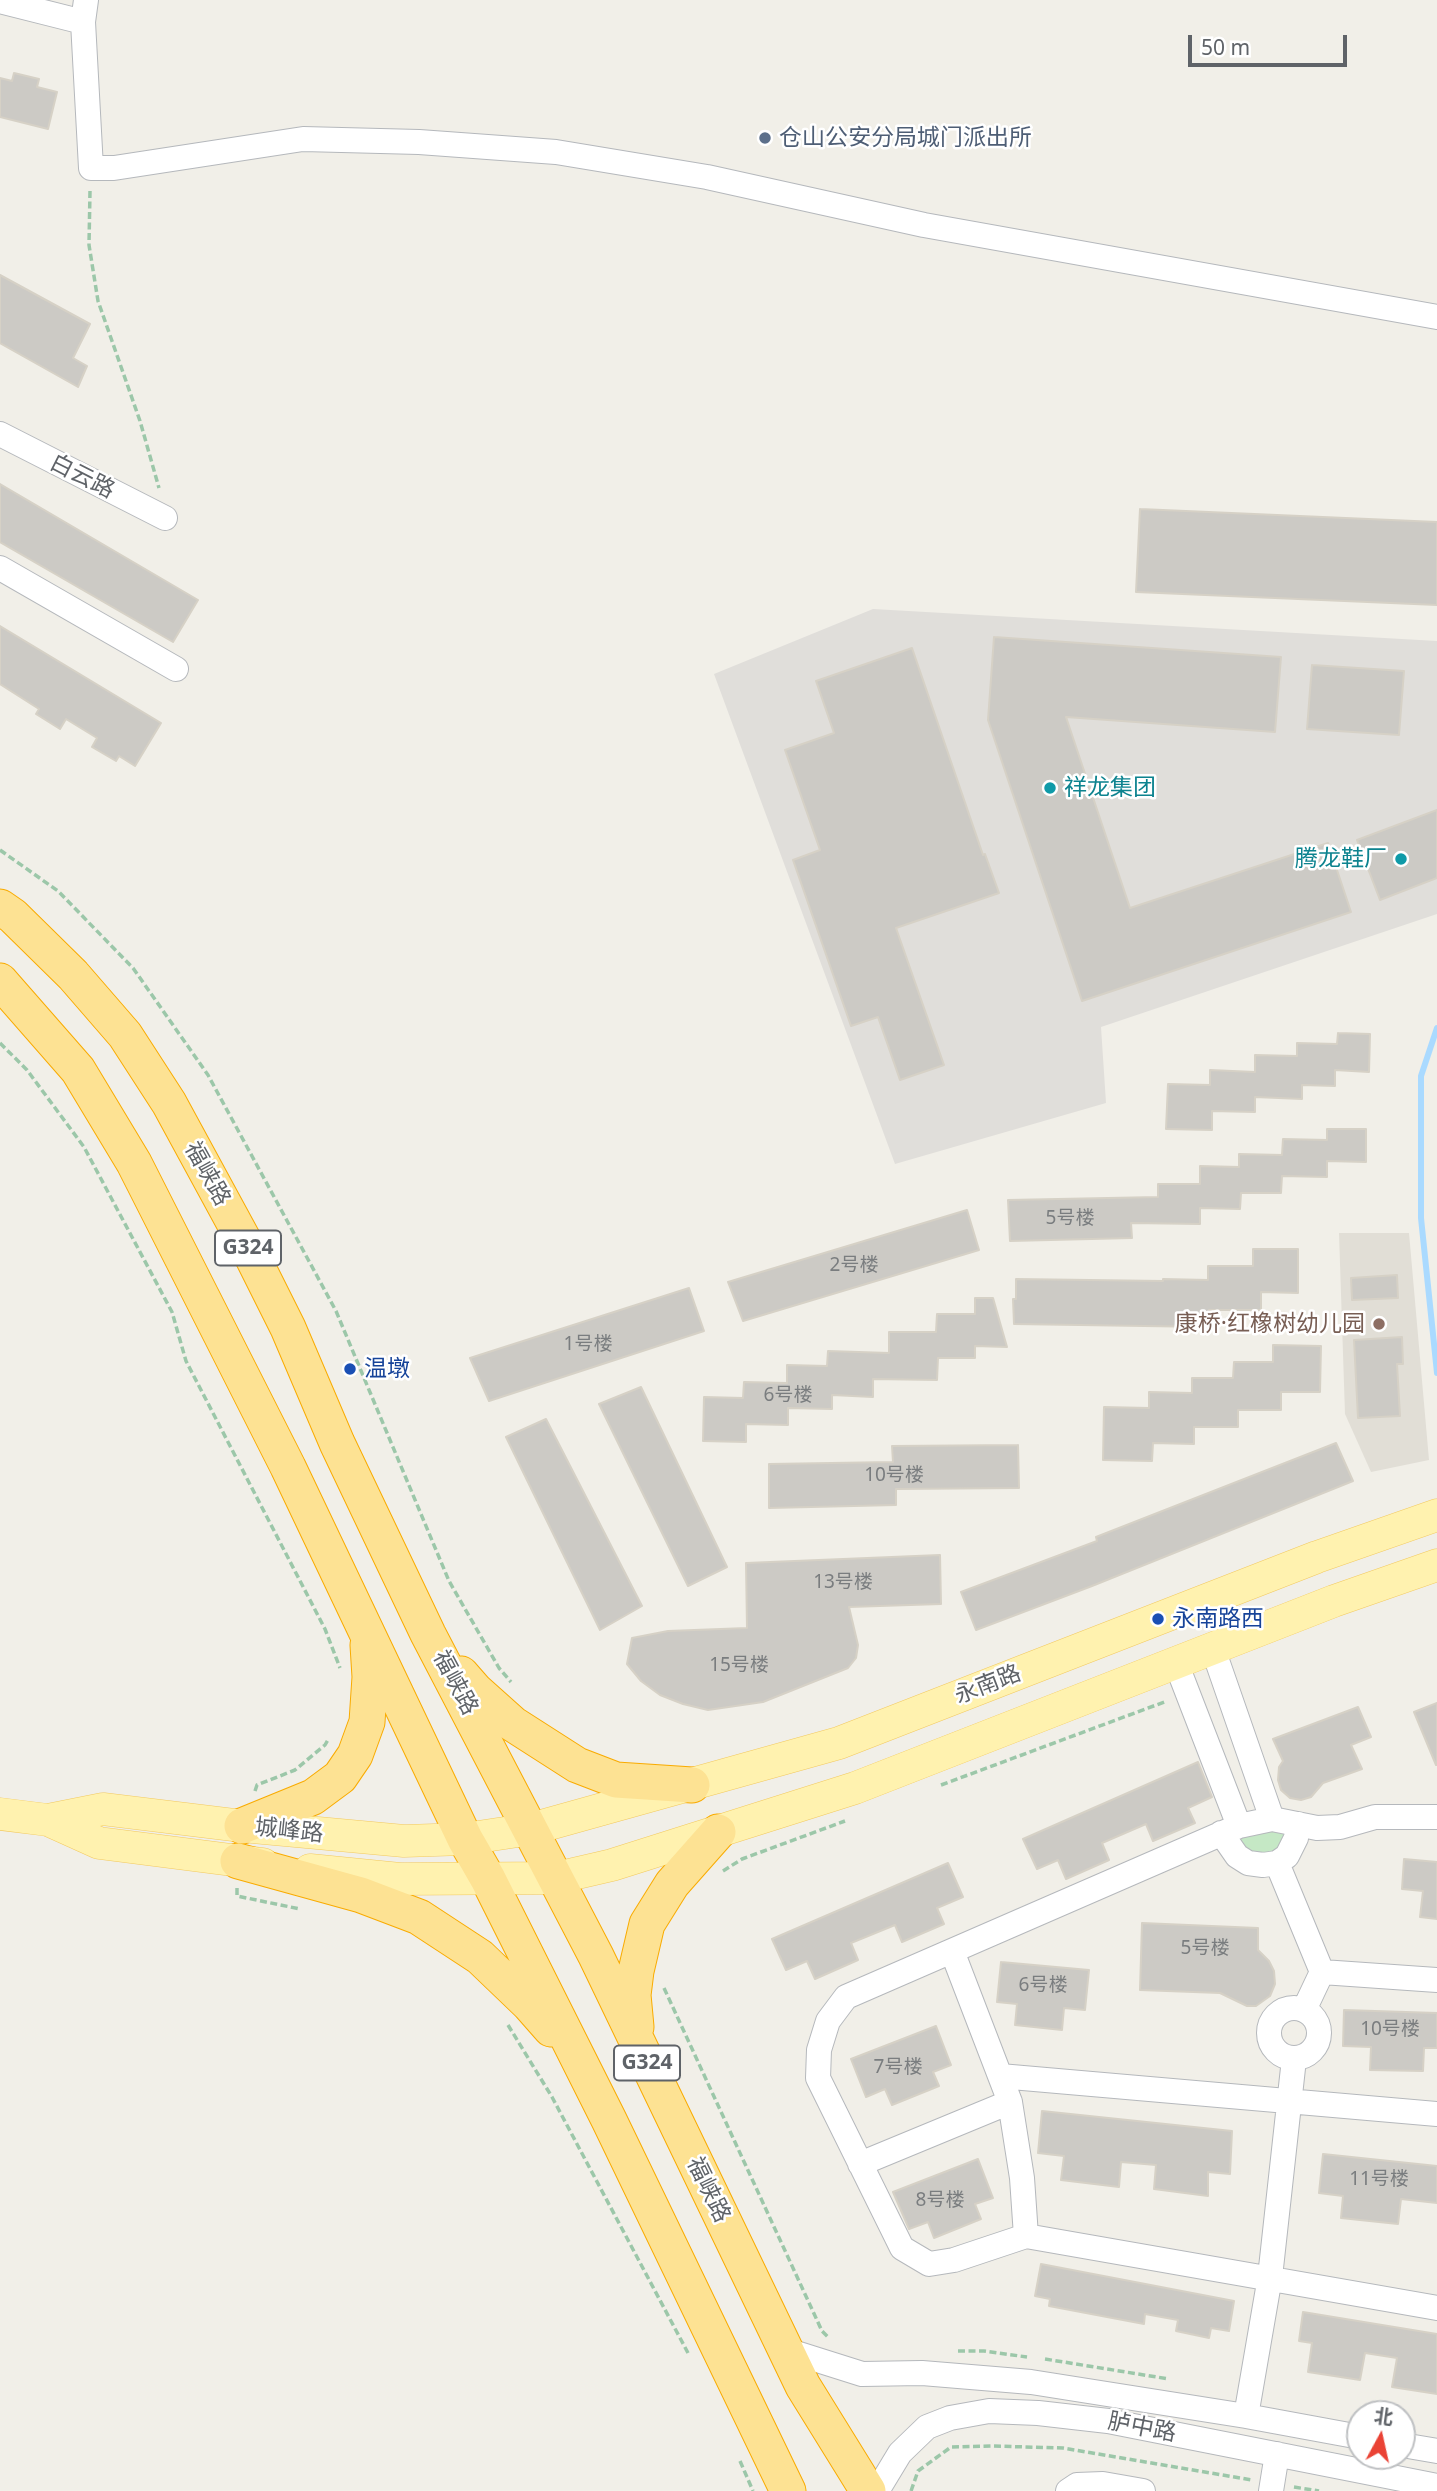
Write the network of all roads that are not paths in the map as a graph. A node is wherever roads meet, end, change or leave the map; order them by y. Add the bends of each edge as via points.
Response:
1 (0, 1) edge
2 (85, 11) edge
3 (1437, 317) edge
4 (2, 439) edge
5 (165, 518) road end
6 (0, 568) edge
7 (176, 669) dead end
8 (0, 906) edge
9 (0, 981) edge
10 (1437, 1515) edge
11 (1437, 1565) edge
12 (396, 1567) junction
13 (347, 1591) junction
14 (428, 1634) junction
15 (368, 1635) junction
16 (1213, 1649) junction
17 (1176, 1663) junction
18 (692, 1785) junction
19 (0, 1814) edge
20 (1437, 1818) edge
21 (1272, 1819) junction
22 (48, 1820) junction
23 (1298, 1824) junction
24 (242, 1826) junction
25 (531, 1829) junction
26 (1230, 1830) junction
27 (718, 1832) junction
28 (319, 1834) junction
29 (465, 1839) junction
30 (238, 1861) junction
31 (1277, 1863) junction
32 (315, 1871) junction
33 (556, 1878) junction
34 (488, 1879) junction
35 (952, 1951) junction
36 (1322, 1972) junction
37 (1437, 1980) edge
38 (1304, 2010) junction
39 (637, 2044) junction
40 (1294, 2059) junction
41 (579, 2061) junction
42 (1000, 2076) junction
43 (663, 2096) junction
44 (1288, 2101) junction
45 (1010, 2102) junction
46 (1437, 2114) edge
47 (609, 2120) junction
48 (860, 2164) junction
49 (1026, 2236) junction
50 (1270, 2277) junction
51 (1437, 2308) edge
52 (786, 2350) junction
53 (1246, 2416) junction
54 (1346, 2434) edge
55 (1416, 2447) edge
56 (1437, 2451) edge
57 (1278, 2454) junction
58 (1437, 2486) edge
59 (788, 2491) edge
60 (868, 2491) edge
61 (877, 2491) edge
62 (1068, 2491) edge
63 (1143, 2491) edge
64 (1271, 2491) edge

1 - 2 street
2 - 3 street via 91,168 303,139 556,152 707,177 924,225
4 - 5 street, 白云路
6 - 7 street
8 - 12 highway, 福峡路 / G324 via 100,1004 148,1069 256,1262
9 - 13 highway, G324 via 78,1070 134,1163
10 - 18 main road, 永南路 via 1317,1557 839,1743
11 - 16 main road, 城峰路
12 - 13 highway
12 - 14 highway, 福峡路 / G324
13 - 15 highway, G324
14 - 18 highway via 475,1690 504,1716 577,1765 617,1780
14 - 25 highway, 福峡路 / G324
15 - 24 highway via 367,1722 355,1755 340,1777 313,1797
15 - 29 highway, G324
16 - 17 main road, 城峰路
16 - 21 street
17 - 26 street
17 - 27 main road, 城峰路 via 855,1788
18 - 25 main road, 永南路
19 - 22 main road, 城峰路
20 - 23 street via 1375,1817 1317,1828
21 - 23 street
21 - 26 street
22 - 24 main road, 城峰路 via 103,1809
22 - 30 main road, 城峰路 via 99,1843
23 - 31 street via 1292,1847
24 - 28 main road, 城峰路
25 - 29 main road, 城峰路
25 - 33 highway, 福峡路 / G324
26 - 31 street via 1229,1849 1248,1863
26 - 35 street
27 - 33 main road, 城峰路
27 - 39 highway via 672,1884 647,1924 633,1995
28 - 29 main road, 城峰路 via 404,1841
28 - 32 main road
29 - 34 highway, G324
30 - 32 main road, 城峰路
30 - 41 highway via 361,1895 419,1917 480,1957
31 - 36 street
32 - 34 main road, 城峰路 via 400,1879
33 - 34 main road, 城峰路
33 - 39 highway, 福峡路 / G324
34 - 41 highway, G324
35 - 42 street
35 - 48 street via 846,1997 828,2021 819,2050 818,2078
36 - 37 street
36 - 38 street
38 - 40 street via 1317,2022 1318,2039 1310,2053
38 - 40 street via 1280,2012 1270,2024 1273,2048
39 - 43 highway, 福峡路 / G324
40 - 44 street
41 - 47 highway, G324
42 - 44 street
42 - 45 street
43 - 47 highway
43 - 52 highway, 福峡路 / G324
44 - 46 street
44 - 50 street
45 - 48 street
45 - 49 street
47 - 59 highway, G324
48 - 49 street via 901,2248 929,2264
49 - 50 street
50 - 51 street
50 - 53 street
52 - 53 street, 胪中路 via 862,2374 922,2373 1031,2382
52 - 60 highway, 福峡路 / G324
53 - 54 street, 胪中路
55 - 56 street
57 - 58 street, 胪中路
57 - 61 street, 胪中路 via 1108,2421 989,2411 927,2427 900,2453
57 - 64 street
62 - 63 street via 1077,2485 1103,2484

